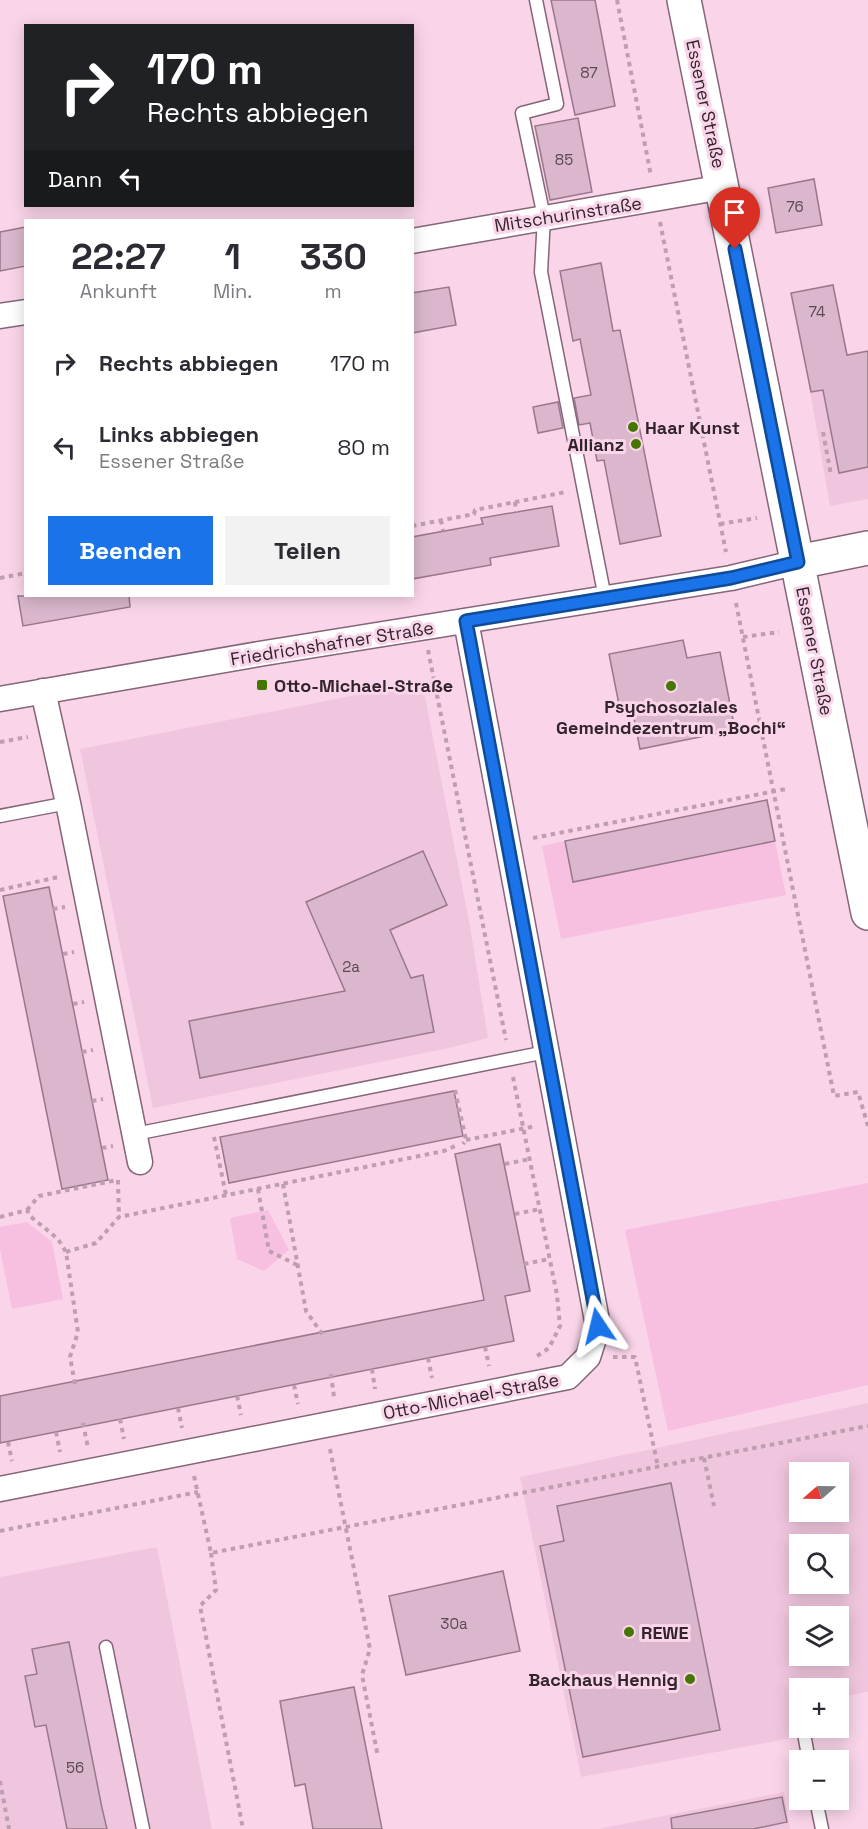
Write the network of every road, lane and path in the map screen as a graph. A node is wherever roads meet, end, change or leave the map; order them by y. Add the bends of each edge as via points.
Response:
1 (536, 0) edge
2 (616, 0) edge
3 (684, 0) edge
4 (723, 187) junction
5 (655, 200) junction
6 (544, 218) junction
7 (414, 241) edge
8 (24, 312) edge
9 (0, 316) edge
10 (823, 432) dead end
11 (831, 475) dead end
12 (584, 489) junction
13 (515, 502) junction
14 (516, 512) dead end
15 (757, 518) dead end
16 (441, 520) junction
17 (720, 524) junction
18 (414, 526) edge
19 (443, 531) dead end
20 (868, 548) edge
21 (727, 558) dead end
22 (798, 562) junction
23 (24, 573) edge
24 (0, 578) edge
25 (734, 594) dead end
26 (606, 598) junction
27 (466, 621) junction
28 (423, 627) junction
29 (779, 632) dead end
30 (743, 637) junction
31 (43, 691) junction
32 (0, 699) edge
33 (786, 789) dead end
34 (774, 791) junction
35 (68, 803) junction
36 (0, 816) edge
37 (507, 843) junction
38 (82, 872) junction
39 (0, 890) edge
40 (868, 914) edge
41 (546, 1052) junction
42 (510, 1060) junction
43 (452, 1071) junction
44 (211, 1119) junction
45 (560, 1122) junction
46 (868, 1126) edge
47 (523, 1129) junction
48 (135, 1134) junction
49 (455, 1146) dead end
50 (530, 1159) junction
51 (140, 1162) dead end
52 (505, 1164) dead end
53 (117, 1180) dead end
54 (283, 1184) junction
55 (258, 1189) junction
56 (226, 1195) junction
57 (540, 1209) junction
58 (27, 1210) junction
59 (515, 1214) dead end
60 (0, 1216) edge
61 (66, 1252) junction
62 (549, 1258) junction
63 (524, 1264) dead end
64 (298, 1265) junction
65 (323, 1335) dead end
66 (485, 1347) dead end
67 (588, 1357) junction
68 (428, 1358) dead end
69 (534, 1358) dead end
70 (372, 1369) dead end
71 (490, 1372) dead end
72 (331, 1374) dead end
73 (75, 1384) dead end
74 (434, 1384) dead end
75 (294, 1385) dead end
76 (377, 1395) dead end
77 (237, 1396) dead end
78 (178, 1408) dead end
79 (299, 1411) dead end
80 (330, 1414) junction
81 (120, 1419) dead end
82 (242, 1422) dead end
83 (83, 1423) dead end
84 (868, 1426) edge
85 (56, 1432) dead end
86 (8, 1442) dead end
87 (186, 1443) junction
88 (125, 1444) dead end
89 (88, 1452) dead end
90 (61, 1457) dead end
91 (704, 1458) junction
92 (13, 1466) dead end
93 (658, 1467) junction
94 (0, 1489) edge
95 (198, 1492) junction
96 (714, 1506) dead end
97 (345, 1527) junction
98 (0, 1531) edge
99 (211, 1553) junction
100 (106, 1647) dead end
101 (378, 1757) dead end
102 (0, 1781) edge
103 (818, 1810) edge
104 (9, 1829) edge
105 (143, 1829) edge
106 (243, 1829) edge
107 (822, 1829) edge

1 - 6 lane via 557,104 522,113
2 - 5 path
3 - 4 main road, Essener Straße
4 - 5 street, Mitschurinstraße
4 - 22 main road, Essener Straße
5 - 6 street, Mitschurinstraße
5 - 17 path
6 - 7 street, Mitschurinstraße
6 - 12 lane via 541,272
8 - 9 street
10 - 11 path
12 - 13 path
12 - 26 lane
13 - 14 path
13 - 16 path
15 - 17 path
16 - 18 path
16 - 19 path
17 - 21 path
20 - 22 main road, Friedrichshafner Straße
22 - 26 street, Friedrichshafner Straße via 731,578
22 - 40 main road, Essener Straße
23 - 24 path
25 - 30 path
26 - 27 street, Friedrichshafner Straße
27 - 28 street, Friedrichshafner Straße
27 - 37 street, Otto-Michael-Straße
28 - 31 street, Friedrichshafner Straße
28 - 42 path
29 - 30 path
30 - 34 path
31 - 32 street, Friedrichshafner Straße
31 - 35 street
33 - 34 path
34 - 37 path
34 - 46 path via 834,1096 858,1092
35 - 36 lane
35 - 38 street
37 - 41 street, Otto-Michael-Straße
38 - 39 path
38 - 48 street
41 - 42 lane
41 - 45 street, Otto-Michael-Straße
42 - 43 lane
42 - 47 path
43 - 44 lane
43 - 47 path via 464,1142
44 - 48 lane
44 - 56 path
45 - 47 path
45 - 67 street, Otto-Michael-Straße via 598,1326
47 - 50 path
48 - 51 street
49 - 54 path
50 - 52 path
50 - 57 path
53 - 58 path via 39,1196
54 - 55 path
54 - 64 path
55 - 56 path
55 - 64 path via 269,1251
56 - 61 path via 119,1217 96,1243
57 - 59 path
57 - 62 path
58 - 60 path
58 - 61 path
61 - 73 path via 78,1332 70,1357
62 - 63 path
62 - 69 path via 560,1326 549,1348
64 - 65 path via 306,1311
66 - 71 path
67 - 80 street, Otto-Michael-Straße via 568,1377
67 - 93 path via 636,1357
68 - 74 path
70 - 76 path
72 - 80 path
75 - 79 path
77 - 82 path
78 - 87 path
80 - 87 street, Otto-Michael-Straße
80 - 97 path
81 - 88 path
83 - 89 path
84 - 91 path
85 - 90 path
86 - 92 path
87 - 94 street, Otto-Michael-Straße
87 - 95 path
91 - 93 path
91 - 96 path
93 - 97 path
95 - 98 path
95 - 99 path
97 - 99 path
97 - 101 path via 370,1649 362,1675
99 - 106 path via 216,1590 200,1606
100 - 105 lane
102 - 104 path
103 - 107 lane

